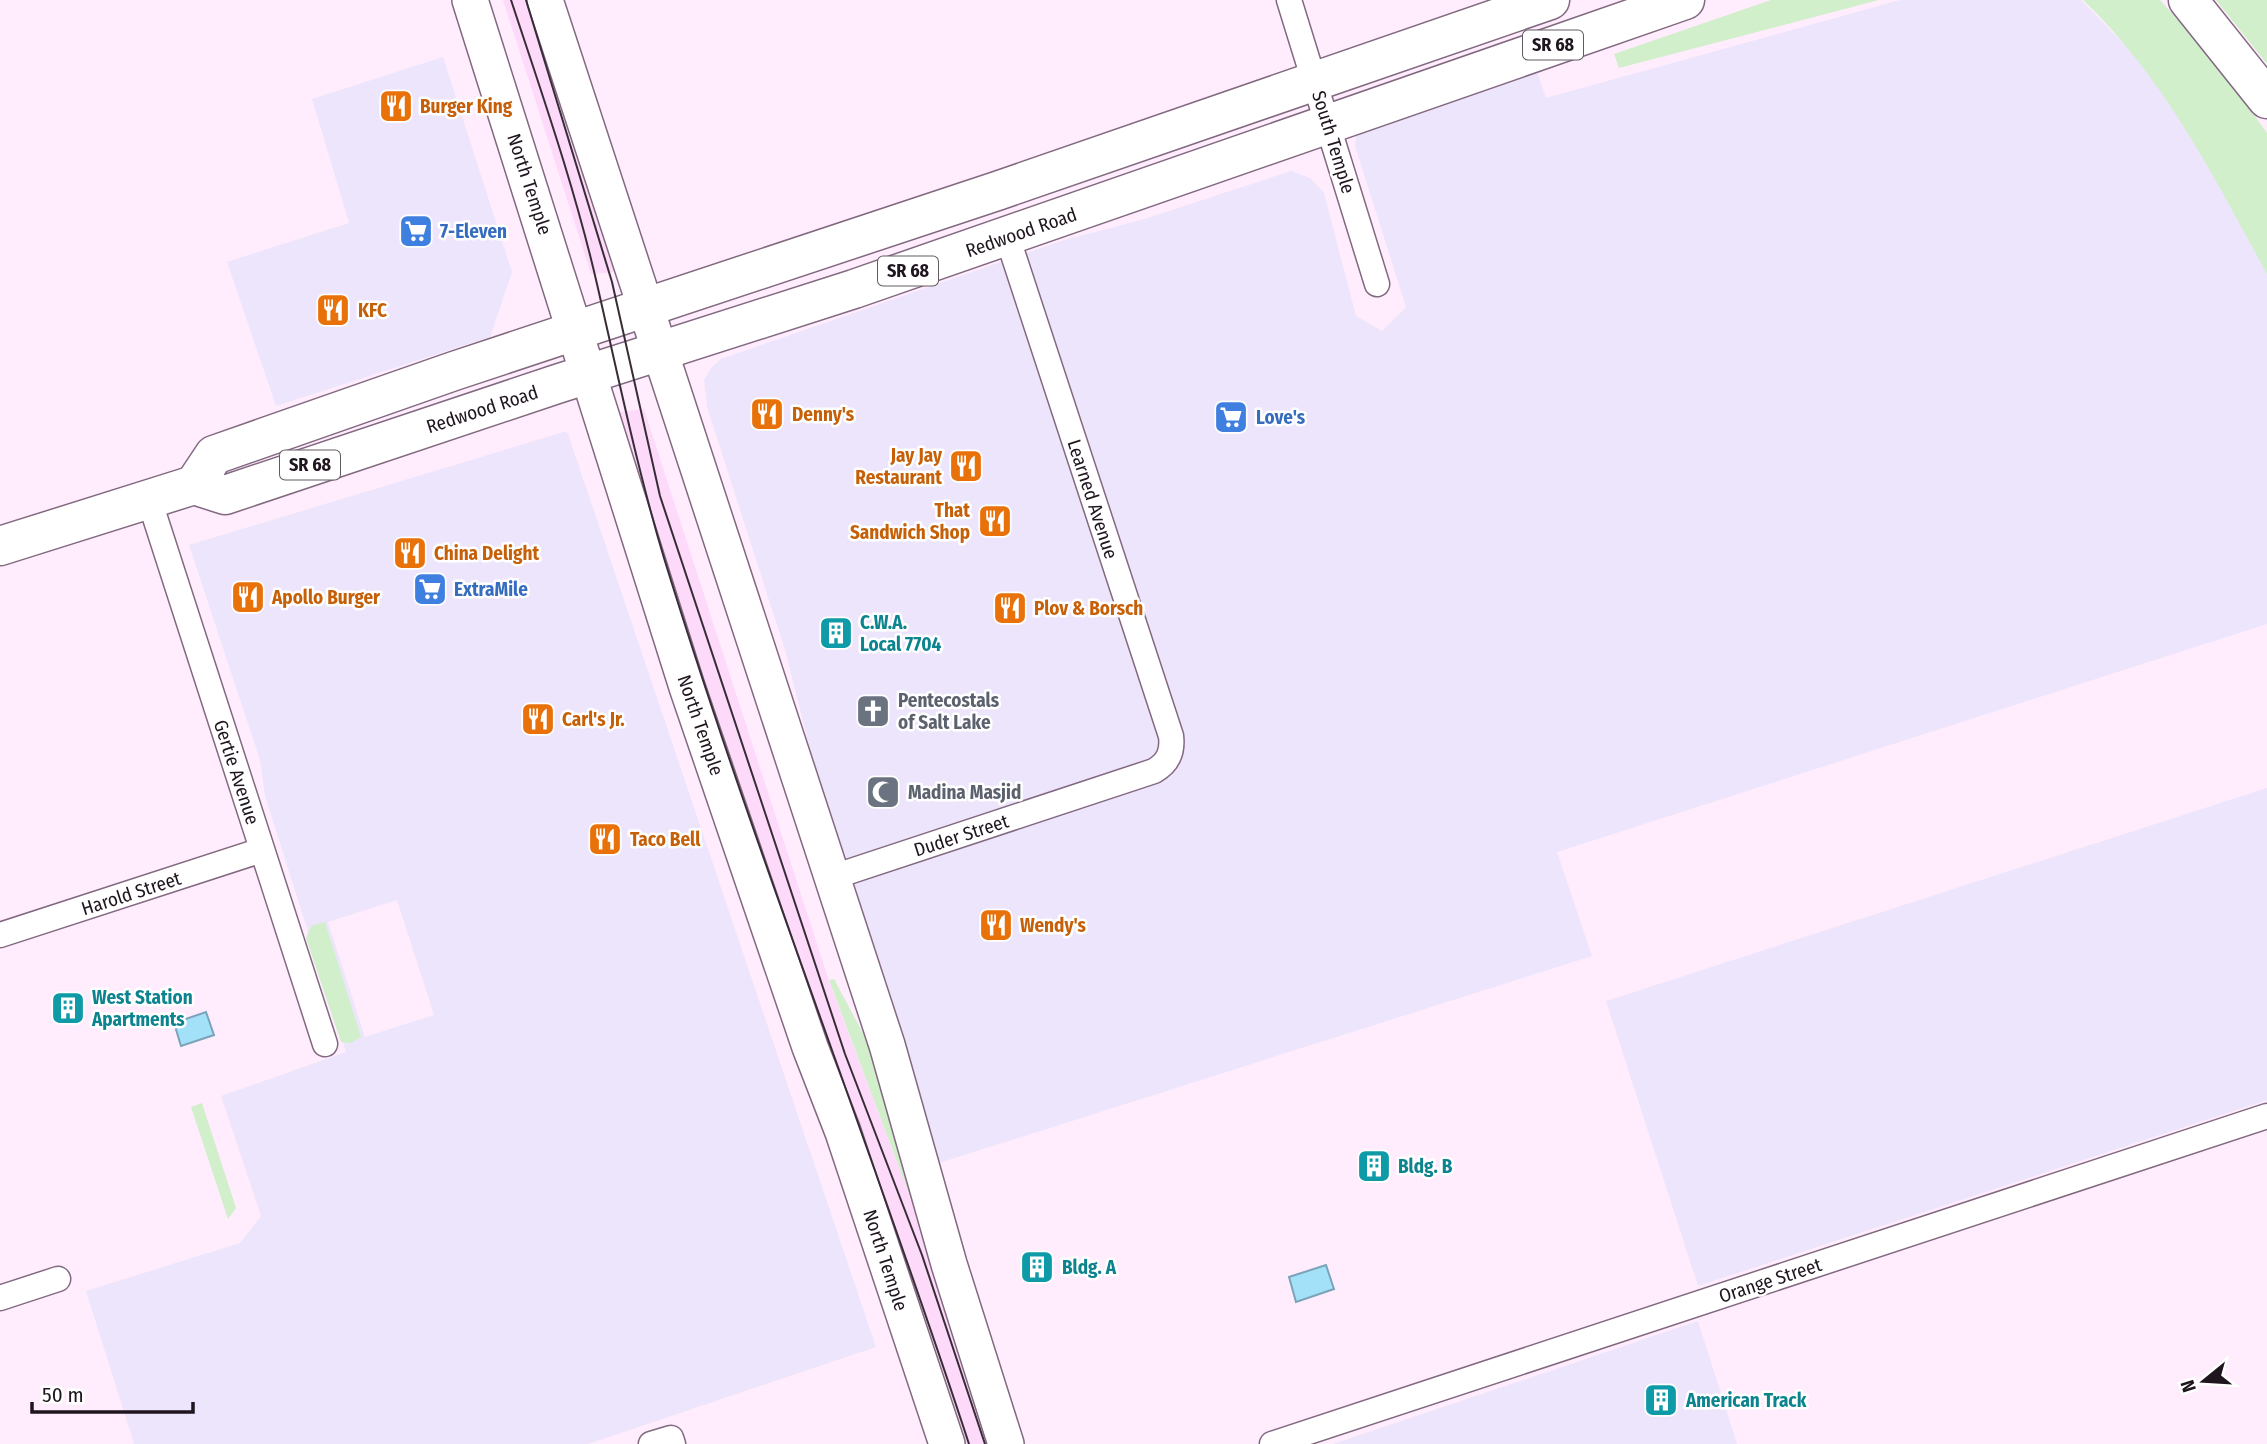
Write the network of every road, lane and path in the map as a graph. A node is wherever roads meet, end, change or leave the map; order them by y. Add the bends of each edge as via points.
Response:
1 (470, 0) edge
2 (545, 0) edge
3 (1289, 0) edge
4 (1550, 0) edge
5 (1685, 0) edge
6 (2188, 0) edge
7 (1315, 82) junction
8 (2267, 99) edge
9 (1328, 123) junction
10 (1007, 236) junction
11 (1377, 284) dead end
12 (645, 310) junction
13 (578, 332) junction
14 (659, 353) junction
15 (589, 374) junction
16 (194, 485) junction
17 (149, 499) junction
18 (0, 546) edge
19 (1167, 761) joint
20 (262, 850) junction
21 (833, 877) junction
22 (0, 935) edge
23 (325, 1044) dead end
24 (2267, 1116) edge
25 (58, 1279) dead end
26 (0, 1298) edge
27 (947, 1444) edge
28 (1006, 1444) edge
29 (1272, 1444) edge

1 - 13 main road, North Temple
2 - 12 main road
3 - 7 street, South Temple
4 - 7 main road, SR 68
5 - 9 main road, Redwood Road / SR 68
6 - 8 main road
7 - 9 street, South Temple
7 - 12 main road, SR 68
9 - 10 main road, Redwood Road / SR 68
9 - 11 street, South Temple
10 - 14 main road, Redwood Road / SR 68
10 - 19 street, Learned Avenue via 1171,736
12 - 13 main road, SR 68
12 - 14 main road
13 - 15 main road, North Temple
13 - 16 main road, SR 68 via 214,455
14 - 15 main road, Redwood Road / SR 68
14 - 21 main road
15 - 16 main road, Redwood Road / SR 68 via 225,495
15 - 27 main road, North Temple via 687,687
16 - 17 main road
17 - 18 main road
17 - 20 street, Gertie Avenue
19 - 21 street, Duder Street via 1119,784
20 - 22 street, Harold Street
20 - 23 street, Gertie Avenue
21 - 28 main road
24 - 29 street, Orange Street
25 - 26 street

